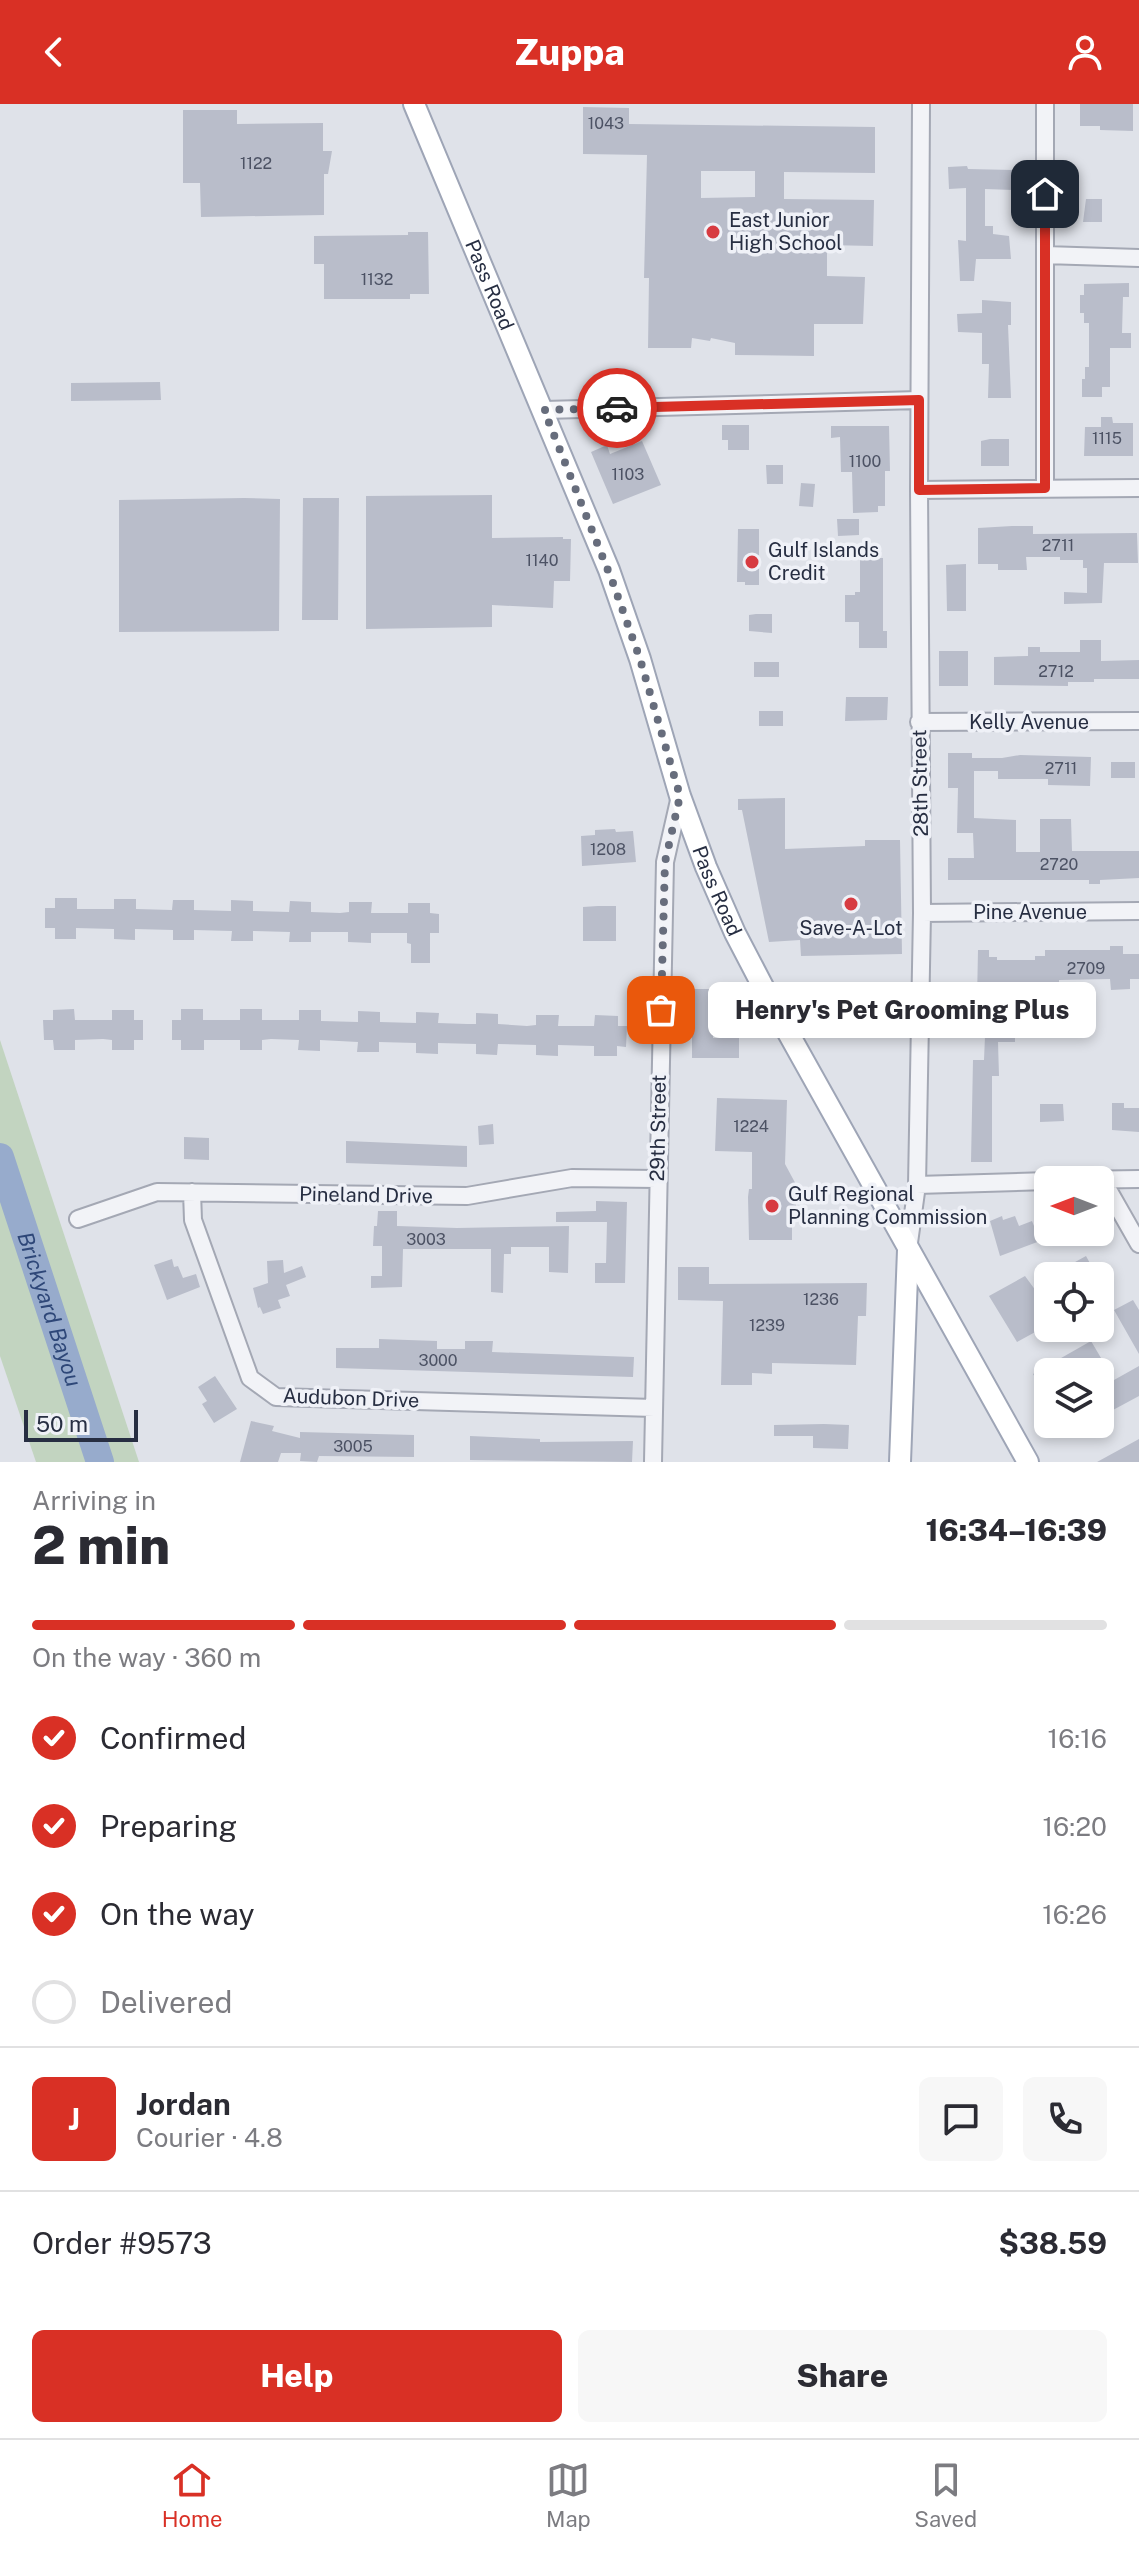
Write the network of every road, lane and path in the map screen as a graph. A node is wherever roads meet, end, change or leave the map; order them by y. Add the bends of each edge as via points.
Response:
1 (414, 104) edge
2 (921, 104) edge
3 (1045, 104) edge
4 (1045, 255) junction
5 (1139, 258) edge
6 (919, 400) junction
7 (544, 410) junction
8 (1045, 488) junction
9 (1139, 488) edge
10 (919, 490) junction
11 (1139, 721) edge
12 (919, 722) junction
13 (680, 796) junction
14 (1139, 911) edge
15 (922, 913) junction
16 (657, 1179) junction
17 (1114, 1179) edge
18 (1139, 1179) edge
19 (1034, 1181) edge
20 (917, 1185) junction
21 (192, 1192) junction
22 (1114, 1200) edge
23 (78, 1219) dead end
24 (1139, 1244) edge
25 (908, 1250) junction
26 (654, 1408) junction
27 (653, 1462) edge
28 (900, 1462) edge
29 (1028, 1462) edge

1 - 7 main road, Pass Road
2 - 6 street, 28th Street
3 - 4 street
4 - 5 street
4 - 8 street
6 - 7 street
6 - 10 street, 28th Street
7 - 13 main road, Pass Road via 640,659
8 - 9 street
8 - 10 street
10 - 12 street, 28th Street
11 - 12 street, Kelly Avenue
12 - 15 street, 28th Street
13 - 16 street, 29th Street via 665,862
13 - 25 main road, Pass Road via 735,933
14 - 15 street, Pine Avenue
15 - 20 street, 28th Street
16 - 21 street, Pineland Drive via 572,1178 467,1196
16 - 26 street, 29th Street
17 - 18 street
19 - 20 street
20 - 25 street, 28th Street
21 - 23 street, Pineland Drive via 157,1192
21 - 26 street, Audubon Drive via 193,1220 250,1378 276,1397
22 - 24 street
25 - 28 main road, 28th Street
25 - 29 main road, Pass Road
26 - 27 street, 29th Street

